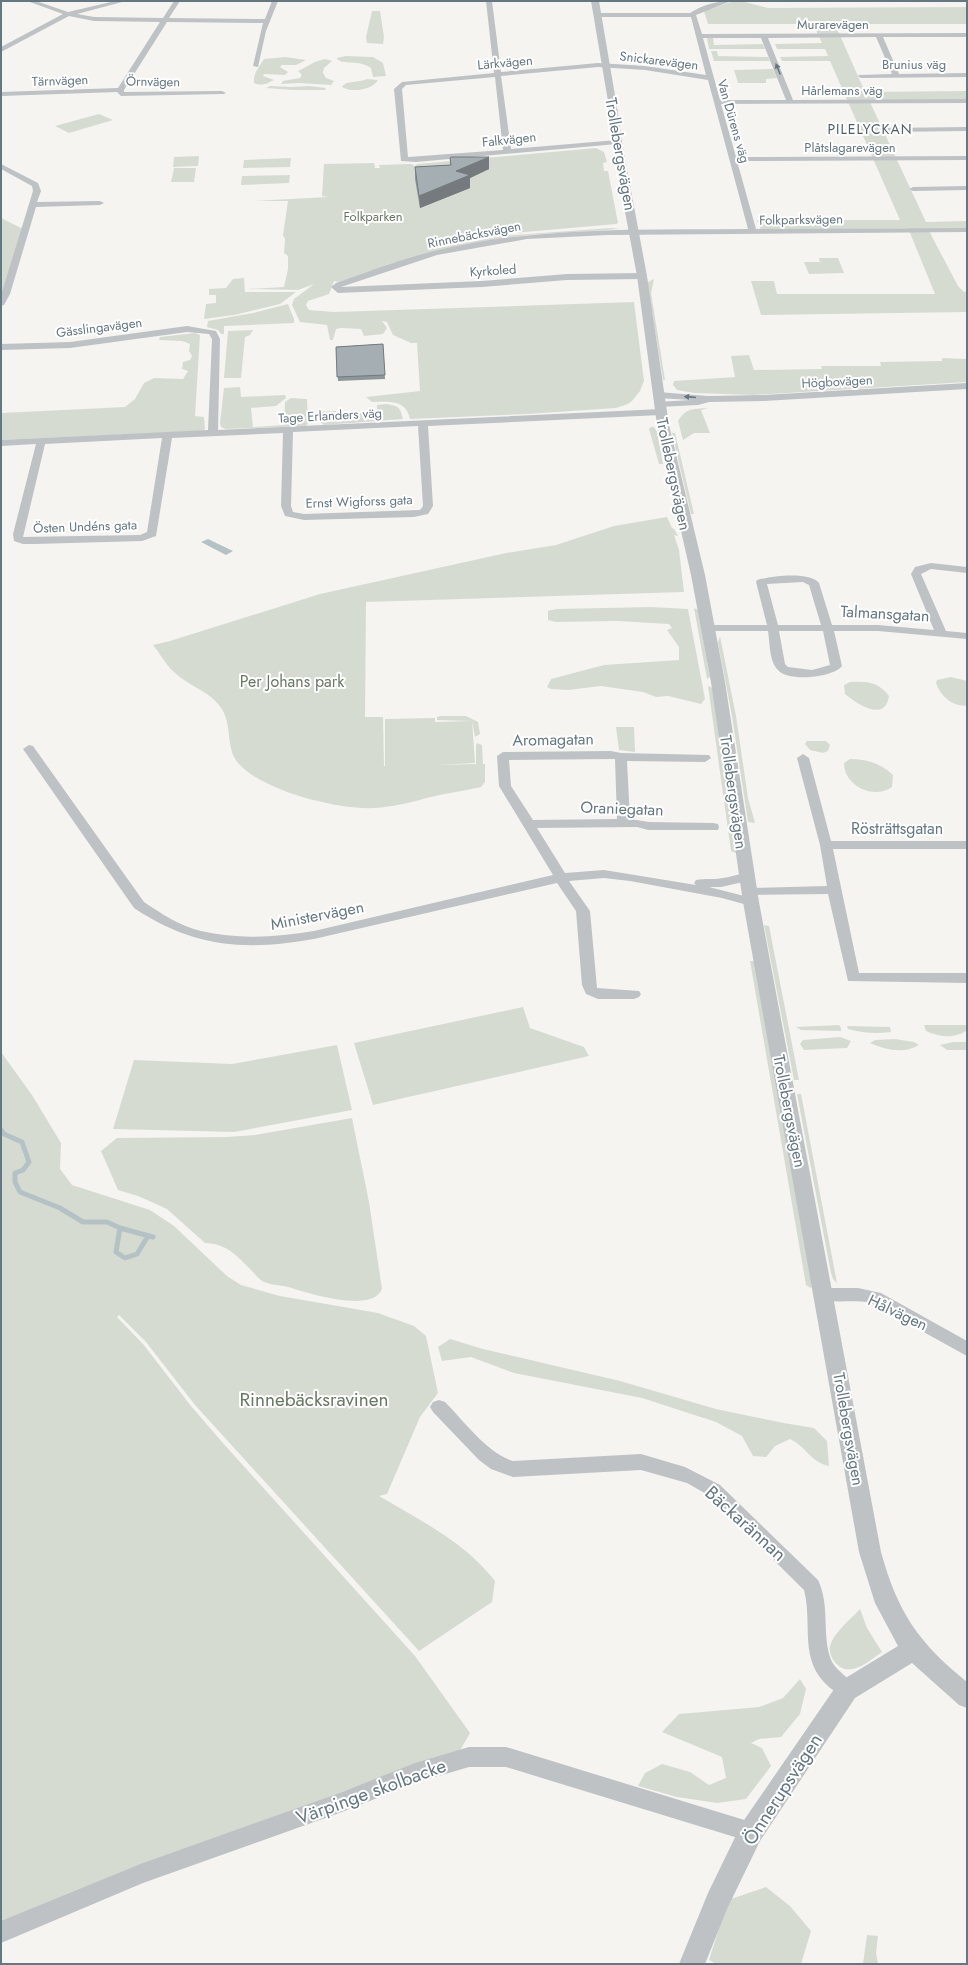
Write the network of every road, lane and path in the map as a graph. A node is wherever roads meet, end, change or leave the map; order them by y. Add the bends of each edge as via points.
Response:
1 (30, 1) edge
2 (123, 1) edge
3 (177, 1) edge
4 (275, 1) edge
5 (489, 1) edge
6 (595, 1) edge
7 (728, 1) edge
8 (68, 14) junction
9 (597, 15) junction
10 (693, 15) junction
11 (164, 20) junction
12 (267, 21) junction
13 (967, 35) edge
14 (698, 36) junction
15 (764, 36) junction
16 (879, 36) junction
17 (1, 50) edge
18 (605, 65) junction
19 (256, 66) dead end
20 (498, 75) junction
21 (861, 76) dead end
22 (897, 76) junction
23 (967, 76) edge
24 (710, 78) junction
25 (120, 90) junction
26 (222, 93) dead end
27 (1, 94) edge
28 (967, 101) edge
29 (717, 102) junction
30 (790, 102) junction
31 (967, 129) edge
32 (886, 130) dead end
33 (617, 142) junction
34 (507, 151) junction
35 (967, 158) edge
36 (733, 159) junction
37 (404, 160) joint
38 (1, 166) edge
39 (967, 188) edge
40 (913, 189) dead end
41 (100, 204) dead end
42 (33, 205) junction
43 (967, 230) edge
44 (753, 232) junction
45 (634, 233) junction
46 (642, 276) junction
47 (345, 291) joint
48 (1, 303) edge
49 (1, 347) edge
50 (967, 386) edge
51 (659, 404) junction
52 (423, 423) junction
53 (288, 430) junction
54 (213, 434) junction
55 (167, 436) junction
56 (41, 442) junction
57 (1, 443) edge
58 (967, 570) edge
59 (827, 626) junction
60 (773, 627) junction
61 (708, 628) junction
62 (941, 632) junction
63 (967, 636) edge
64 (28, 749) dead end
65 (621, 757) junction
66 (705, 758) dead end
67 (803, 758) dead end
68 (624, 823) junction
69 (530, 824) junction
70 (713, 827) dead end
71 (967, 844) edge
72 (826, 845) junction
73 (562, 877) junction
74 (670, 883) junction
75 (749, 890) junction
76 (834, 890) junction
77 (967, 978) edge
78 (634, 994) dead end
79 (824, 1294) junction
80 (967, 1348) edge
81 (439, 1407) dead end
82 (914, 1649) junction
83 (847, 1690) junction
84 (967, 1697) edge
85 (751, 1832) junction
86 (1, 1932) edge
87 (692, 1964) edge

1 - 8 street
2 - 8 street
3 - 11 street, Örnvägen
4 - 12 street
5 - 20 street
6 - 9 street, Trollebergsvägen
7 - 10 street via 700,10
8 - 11 street via 94,19
8 - 17 street
9 - 10 street
9 - 18 street, Trollebergsvägen
10 - 14 street, Van Dürens väg
11 - 12 street
11 - 25 street, Örnvägen
12 - 19 street
13 - 16 street, Murarevägen
14 - 15 street, Murarevägen
14 - 24 street, Van Dürens väg
15 - 16 street, Murarevägen
30 -> 15 street
16 - 22 street
18 - 20 street, Lärkvägen
18 - 24 street, Snickarevägen
18 - 33 street, Trollebergsvägen
20 - 34 street
20 - 37 street, Lärkvägen via 402,84 398,89
21 - 22 street, Brunius väg
22 - 23 street, Brunius väg
24 - 29 street, Van Dürens väg
25 - 26 street, Örnvägen via 121,94
25 - 27 street, Tärnvägen
28 - 30 street, Hårlemans väg
29 - 30 street, Hårlemans väg
29 - 36 street, Van Dürens väg
31 - 32 street
33 - 34 street, Falkvägen
33 - 45 street, Trollebergsvägen
34 - 37 street, Falkvägen
35 - 36 street, Plåtslagarevägen
36 - 44 street, Van Dürens väg
38 - 42 street via 35,185 37,191
39 - 40 street
41 - 42 street
42 - 48 street
43 - 44 street, Folkparksvägen
44 - 45 street, Folkparksvägen
45 - 46 street, Trollebergsvägen
45 - 47 street, Rinnebäcksvägen via 540,236 480,244 422,257 335,287
46 - 47 street, Kyrkoled via 567,277
46 - 51 street, Trollebergsvägen
49 - 54 street, Gässlingavägen via 70,345 179,330 200,329 213,334 216,338
50 - 51 street, Högbovägen via 708,399
51 - 52 street, Tage Erlanders väg
51 - 61 street, Trollebergsvägen
52 - 53 street, Tage Erlanders väg
52 - 53 street, Ernst Wigforss gata via 428,506 424,512 414,514 304,517 289,514 286,506
53 - 54 street, Tage Erlanders väg
54 - 55 street, Tage Erlanders väg
55 - 56 street, Tage Erlanders väg
55 - 56 street, Östen Undéns gata via 152,534 142,538 35,541 18,539
56 - 57 street, Tage Erlanders väg
58 - 62 street, Talmansgatan via 933,566 922,567 917,571 916,574
59 - 60 street, Talmansgatan
59 - 60 street, Talmansgatan via 836,666 821,673 791,672 782,669
59 - 60 street, Talmansgatan via 814,582 804,579 764,580 761,583
59 - 62 street, Talmansgatan
60 - 61 street, Talmansgatan
61 - 75 street, Trollebergsvägen
62 - 63 street, Talmansgatan
64 - 73 street, Ministervägen via 139,905 157,917 197,935 240,942 285,940
65 - 66 street, Aromagatan
65 - 68 street
65 - 69 street, Aromagatan via 503,756 505,786
67 - 72 street
68 - 69 street, Oraniegatan
68 - 70 street, Oraniegatan
69 - 73 street, Aromagatan
71 - 72 street, Rösträttsgatan
72 - 76 street
73 - 74 street, Ministervägen via 604,874
73 - 78 street, Aromagatan via 566,888 583,911 591,991 598,994
74 - 75 street, Ministervägen via 721,883
74 - 75 street, Ministervägen via 723,894
75 - 76 street
75 - 79 street, Trollebergsvägen
76 - 77 street via 853,978
79 - 80 street, Hålvägen via 858,1294 875,1298
79 - 82 street, Trollebergsvägen via 870,1552 878,1582 892,1616
81 - 83 street, Bäckarännan via 497,1464 514,1469 641,1462 679,1472 714,1490 813,1588 816,1601 816,1643 825,1668
82 - 83 street, Önnerupsvägen
82 - 84 street, Trollebergsvägen
83 - 85 street, Önnerupsvägen
85 - 86 street, Värpinge skolbacke via 506,1757 469,1757 415,1773 143,1874
85 - 87 street, Önnerupsvägen via 717,1902

